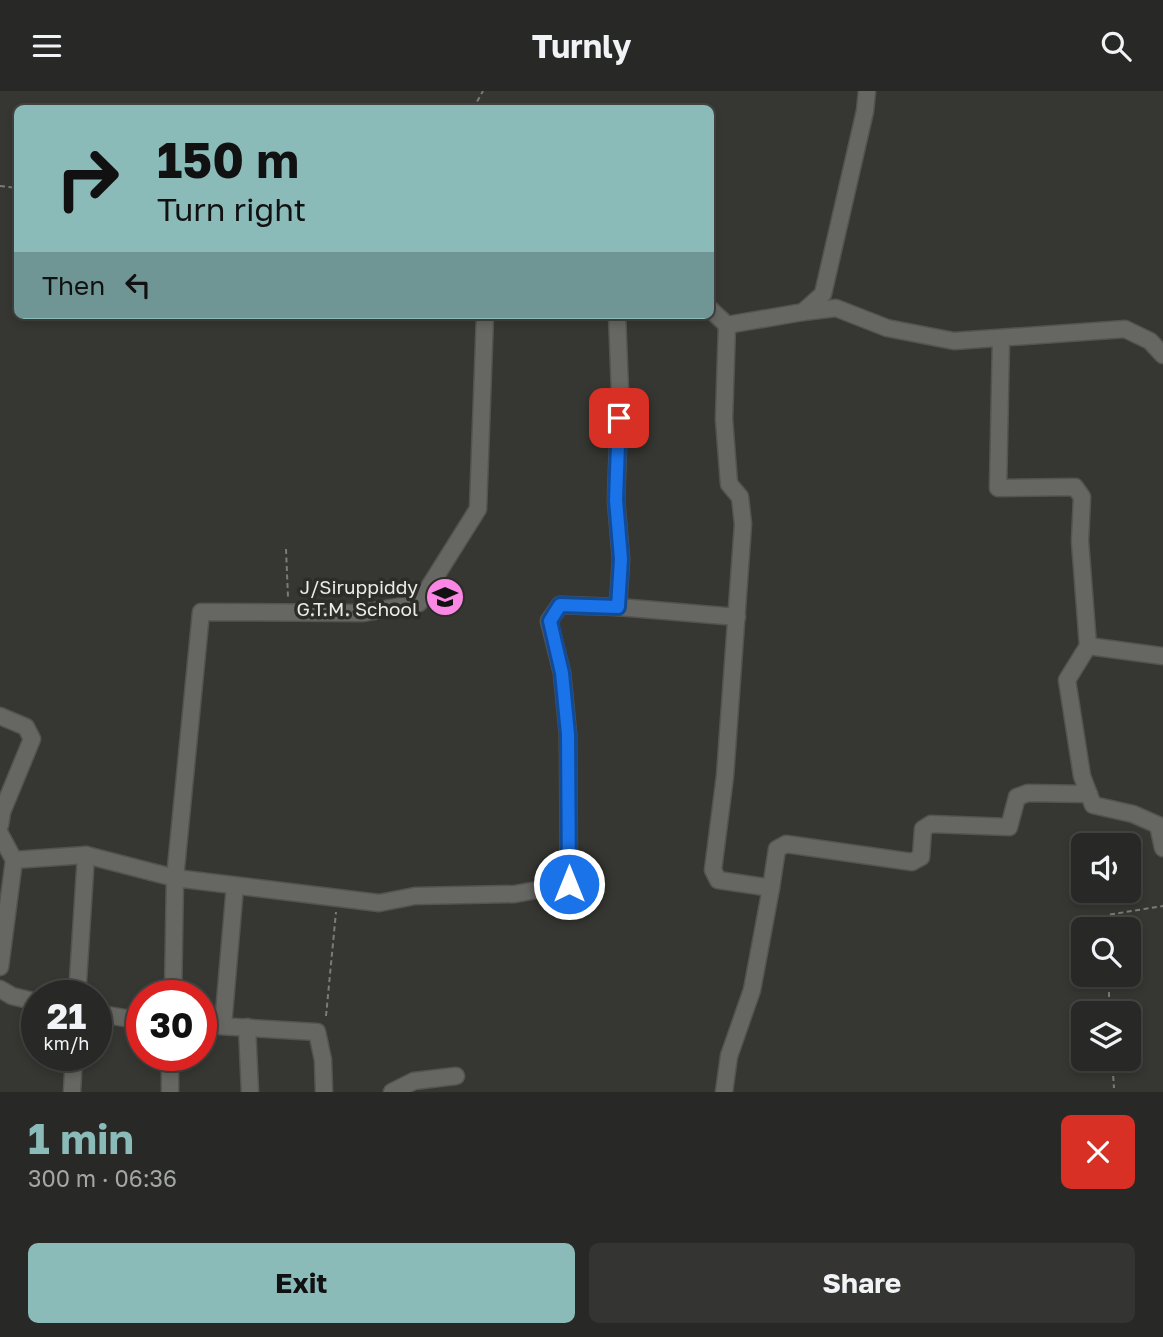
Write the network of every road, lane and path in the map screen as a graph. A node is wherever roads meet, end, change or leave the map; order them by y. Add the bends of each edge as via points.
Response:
1 (867, 91) edge
2 (803, 312) junction
3 (714, 313) edge
4 (485, 319) edge
5 (617, 319) edge
6 (727, 325) junction
7 (1001, 339) junction
8 (1163, 355) edge
9 (286, 549) dead end
10 (618, 607) junction
11 (289, 613) junction
12 (737, 617) junction
13 (1088, 646) junction
14 (1163, 656) edge
15 (0, 716) edge
16 (1089, 794) junction
17 (0, 825) edge
18 (0, 834) edge
19 (1163, 848) edge
20 (86, 855) junction
21 (14, 860) junction
22 (175, 878) junction
23 (235, 886) junction
24 (771, 888) junction
25 (337, 899) junction
26 (1163, 906) edge
27 (1107, 917) edge
28 (0, 967) edge
29 (79, 980) edge
30 (173, 980) edge
31 (0, 989) edge
32 (21, 998) edge
33 (326, 1016) dead end
34 (217, 1025) edge
35 (223, 1025) junction
36 (247, 1027) junction
37 (73, 1071) edge
38 (170, 1071) edge
39 (1113, 1071) edge
40 (456, 1076) dead end
41 (1114, 1089) dead end
42 (72, 1092) edge
43 (170, 1092) edge
44 (250, 1092) edge
45 (324, 1092) edge
46 (392, 1092) edge
47 (723, 1092) edge

1 - 2 street via 823,294
2 - 6 street
2 - 7 street via 835,308 887,328 954,341
3 - 6 street
4 - 11 street via 478,509 419,603 363,613
5 - 10 street
6 - 12 street via 724,419 729,484 740,497 743,524
7 - 8 street via 1125,329 1150,341
7 - 13 street via 998,488 1075,487 1082,497 1080,541
9 - 11 path
10 - 12 street
10 - 25 street via 560,605 550,621 562,673 568,734 569,884 515,894 415,896 379,903
11 - 22 street via 201,612
12 - 24 street via 713,870 718,880
13 - 14 street
13 - 16 street via 1067,680
15 - 17 street via 26,727 32,739
16 - 19 street via 1093,805 1158,825
16 - 24 street via 1028,793 1017,797 1009,827 931,824 923,829 921,857 912,862 786,844 778,849
18 - 21 street
20 - 21 street
20 - 22 street
20 - 29 street
21 - 28 street
22 - 23 street
22 - 30 street
23 - 25 street
23 - 35 street
24 - 47 street via 752,990 729,1056
25 - 33 path
26 - 27 path
31 - 32 street
34 - 35 street
35 - 36 street
36 - 44 street
36 - 45 street via 317,1033
37 - 42 street
38 - 43 street
39 - 41 path
40 - 46 street via 414,1081

